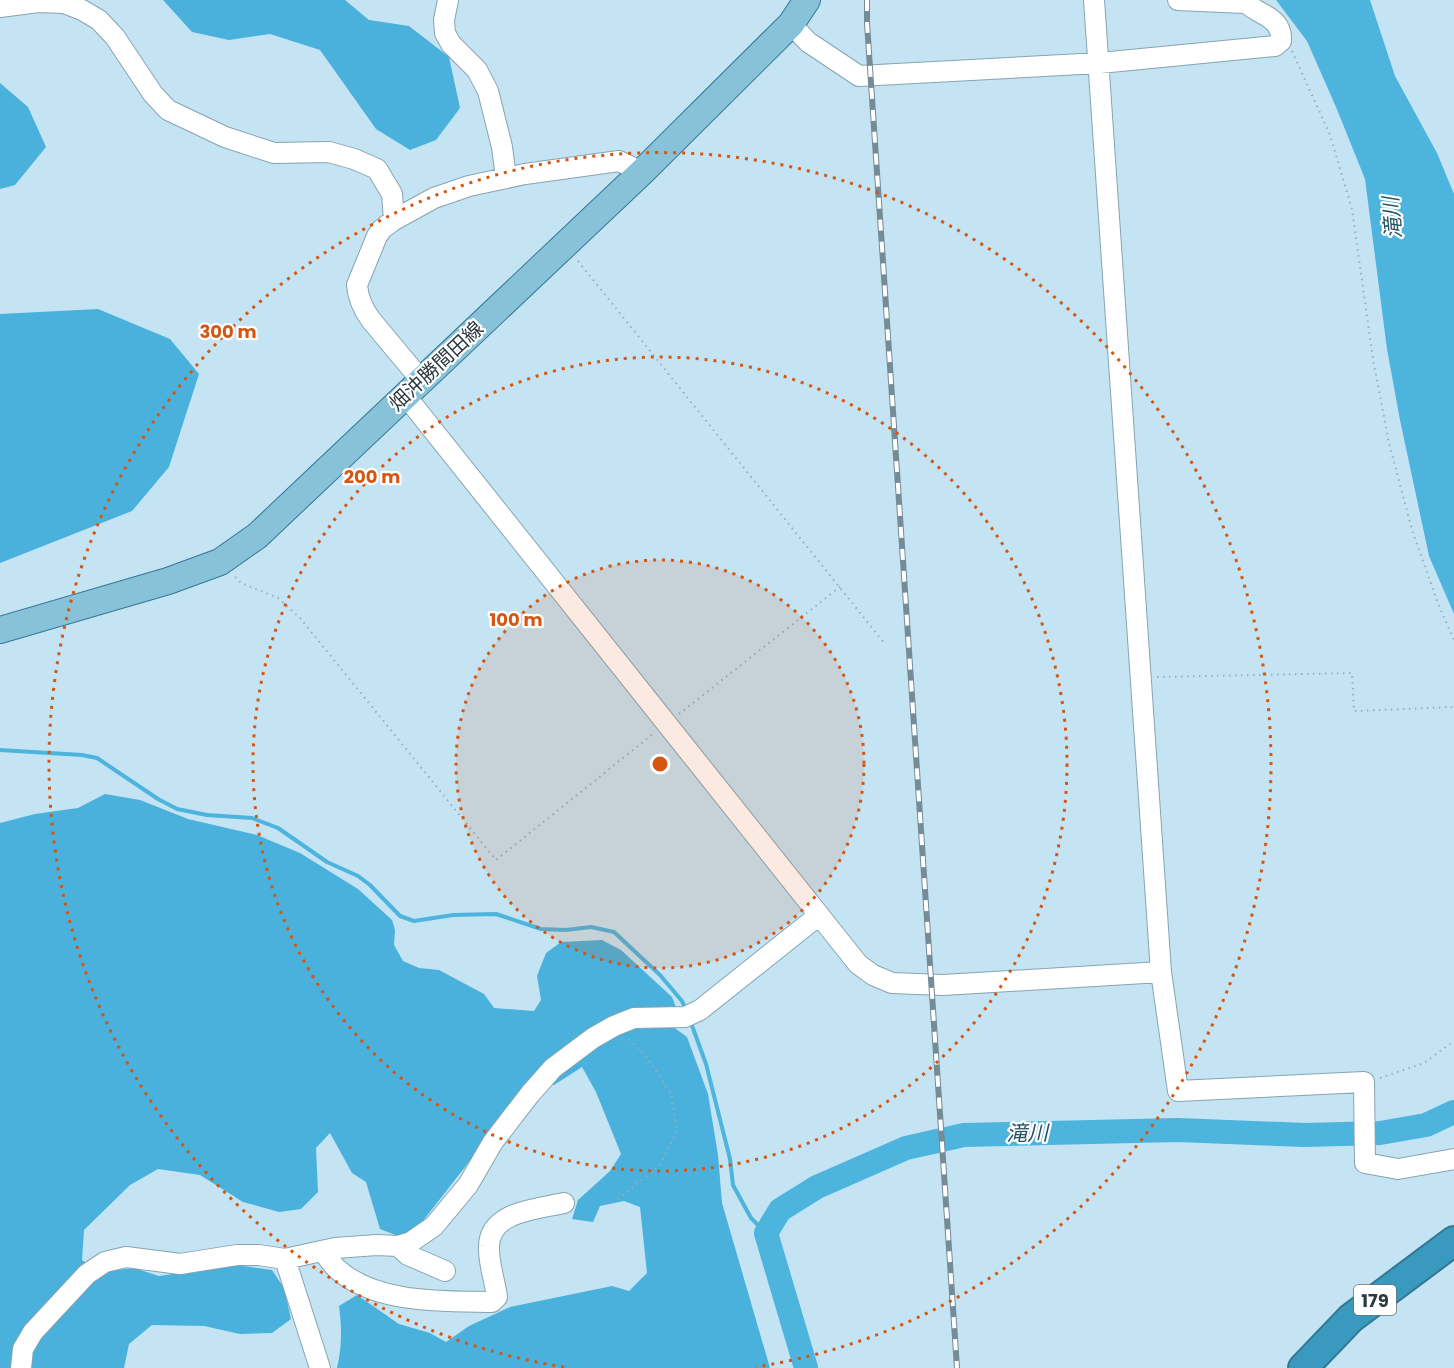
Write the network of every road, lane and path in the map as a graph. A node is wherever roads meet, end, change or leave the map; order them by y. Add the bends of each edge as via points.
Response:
1 (448, 0) edge
2 (807, 0) edge
3 (1094, 0) edge
4 (1178, 0) edge
5 (1244, 2) edge
6 (0, 7) edge
7 (791, 24) junction
8 (1281, 41) junction
9 (1100, 63) junction
10 (642, 172) junction
11 (506, 178) junction
12 (394, 220) junction
13 (563, 245) junction
14 (413, 388) junction
15 (220, 562) junction
16 (841, 586) junction
17 (0, 630) edge
18 (1454, 640) edge
19 (885, 644) dead end
20 (1142, 677) junction
21 (1454, 706) edge
22 (666, 724) junction
23 (818, 916) junction
24 (1161, 972) junction
25 (614, 1026) junction
26 (1454, 1041) edge
27 (1364, 1085) junction
28 (1454, 1159) edge
29 (564, 1203) dead end
30 (613, 1203) dead end
31 (1454, 1240) edge
32 (398, 1246) junction
33 (323, 1251) junction
34 (285, 1259) junction
35 (445, 1271) dead end
36 (21, 1368) edge
37 (320, 1368) edge
38 (1303, 1368) edge

1 - 11 street via 445,33 477,70 488,91
2 - 7 main road, 畑沖勝間田線
3 - 9 street
4 - 5 street
5 - 8 street via 1277,25
6 - 12 street via 38,2 64,3 82,10 99,20 115,37 168,110 225,137 274,153 329,152 377,169 392,194
7 - 9 street via 808,42 859,76
7 - 10 main road, 畑沖勝間田線
8 - 9 street via 1275,46
8 - 18 path via 1291,49 1330,135 1352,209 1389,443 1412,530
9 - 20 street
10 - 11 street via 619,161
10 - 13 main road, 畑沖勝間田線
11 - 12 street via 443,195
12 - 14 street via 377,236 357,294 363,310
13 - 14 main road, 畑沖勝間田線
13 - 16 path
14 - 15 main road, 畑沖勝間田線 via 257,536
14 - 22 street
15 - 17 main road, 畑沖勝間田線
15 - 22 path via 241,583 278,598 300,618 496,860
16 - 19 path
16 - 22 path
20 - 21 path via 1352,674 1354,711
20 - 24 street
22 - 23 street
23 - 24 street via 858,964 892,983 942,985
23 - 25 street via 693,1014 634,1018
24 - 27 street via 1178,1091
25 - 30 path via 647,1057 671,1094 677,1131 660,1165
25 - 32 street via 553,1068 499,1134 468,1185 434,1226
26 - 27 path via 1424,1063
27 - 28 street via 1365,1163 1398,1169
29 - 33 street via 513,1214 499,1223 488,1247 498,1297 492,1302 399,1297 359,1283 338,1269
31 - 38 highway, 179 via 1351,1318
32 - 33 street
32 - 35 street via 408,1255
33 - 34 street
34 - 36 street via 237,1255 180,1264 126,1257 105,1262 87,1274 33,1332 23,1349
34 - 37 street

